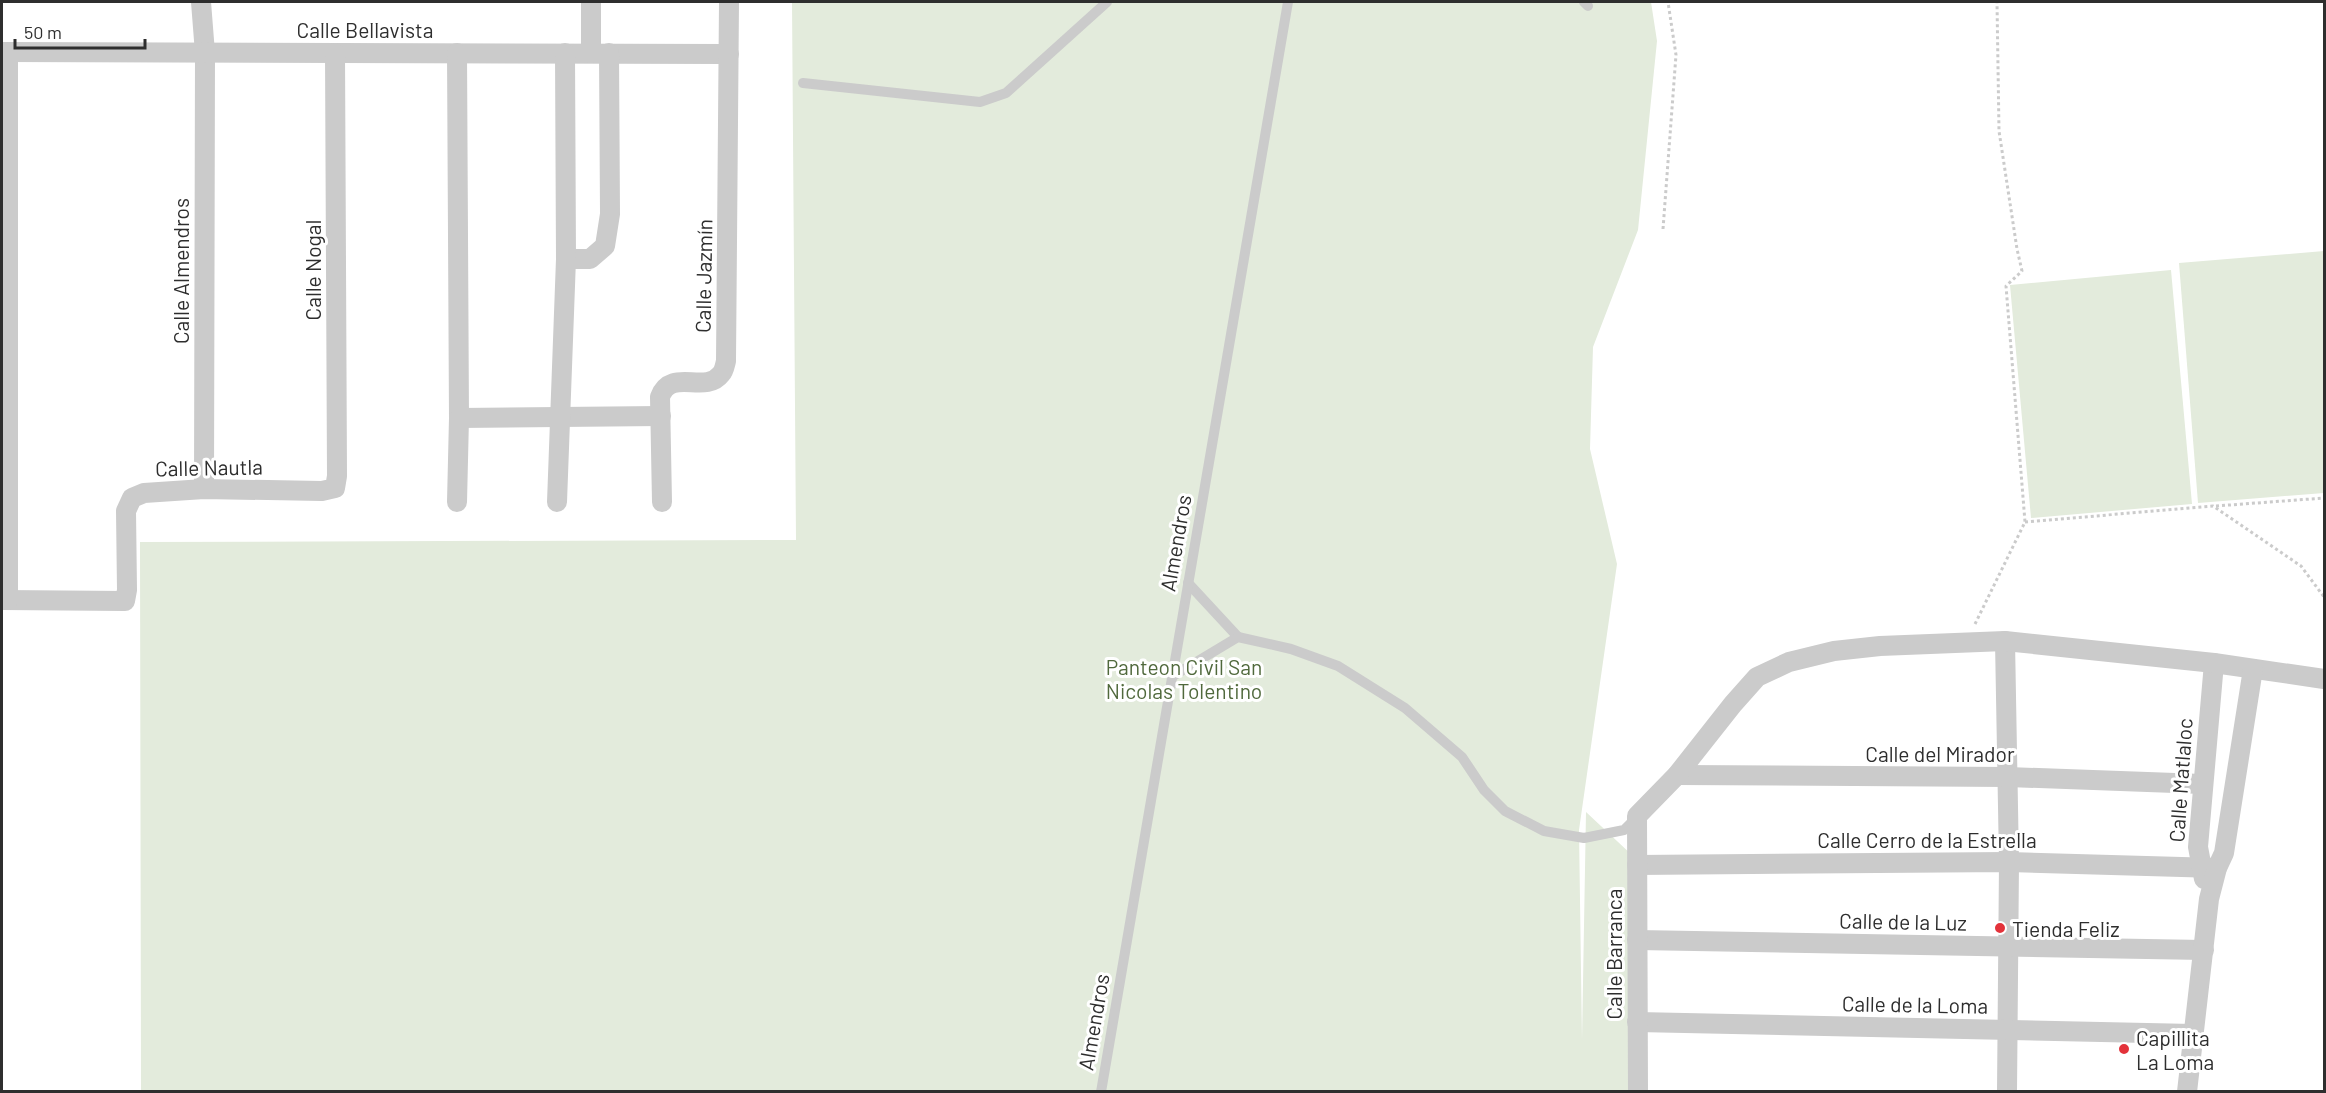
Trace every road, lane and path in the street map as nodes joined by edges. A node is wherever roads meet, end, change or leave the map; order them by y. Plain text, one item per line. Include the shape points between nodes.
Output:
1 (201, 2) edge
2 (591, 2) edge
3 (729, 2) edge
4 (1107, 2) edge
5 (1288, 2) edge
6 (1668, 2) edge
7 (1997, 2) edge
8 (5, 52) edge
9 (205, 52) junction
10 (335, 53) junction
11 (457, 53) junction
12 (565, 53) junction
13 (600, 53) junction
14 (729, 54) junction
15 (803, 83) dead end
16 (1663, 229) dead end
17 (566, 259) junction
18 (660, 416) junction
19 (561, 417) junction
20 (459, 418) junction
21 (335, 488) joint
22 (204, 489) junction
23 (2325, 498) edge
24 (457, 502) dead end
25 (557, 502) dead end
26 (662, 502) dead end
27 (2214, 506) junction
28 (2025, 522) junction
29 (1188, 583) junction
30 (2325, 597) edge
31 (5, 600) edge
32 (1238, 637) junction
33 (2006, 640) junction
34 (1966, 642) junction
35 (2214, 663) junction
36 (2253, 669) junction
37 (1173, 676) junction
38 (2325, 679) edge
39 (1677, 775) junction
40 (2008, 777) junction
41 (2202, 784) junction
42 (1637, 816) junction
43 (2009, 862) junction
44 (1637, 865) junction
45 (2209, 867) junction
46 (1637, 940) junction
47 (2009, 947) junction
48 (2204, 950) junction
49 (1637, 1022) junction
50 (2008, 1029) junction
51 (2193, 1034) junction
52 (1101, 1092) edge
53 (1638, 1092) edge
54 (2007, 1092) edge
55 (2187, 1092) edge

1 - 9 street, Calle Almendros
2 - 13 street
3 - 14 street, Calle Jazmín
4 - 15 lane via 1006,93 980,102
5 - 29 lane, Almendros
6 - 16 path via 1676,55
7 - 28 path via 1999,131 2022,272 2006,286
8 - 9 street, Calle Bellavista
8 - 31 street
9 - 10 street, Calle Bellavista
9 - 22 street, Calle Almendros
10 - 11 street, Calle Bellavista
10 - 21 street, Calle Nogal
11 - 12 street, Calle Bellavista
11 - 20 street
12 - 13 street, Calle Bellavista
12 - 17 street
13 - 14 street, Calle Bellavista
13 - 17 street via 610,214 605,246 590,259
14 - 18 street, Calle Jazmín via 726,361 722,374 711,382 671,383 664,387
17 - 19 street
18 - 19 street
18 - 26 street, Calle Jazmín
19 - 20 street
19 - 25 street
20 - 24 street
21 - 22 street, Calle Nautla
22 - 31 street, Calle Nautla via 144,493 132,498 126,511 125,601
23 - 27 path
27 - 28 path
27 - 30 path via 2301,566
28 - 34 path
29 - 32 lane
29 - 37 lane, Almendros
32 - 37 lane
32 - 42 lane via 1291,649 1338,666 1405,708 1462,757 1484,790 1505,811 1544,831 1584,838 1624,830
33 - 34 street
33 - 35 street
33 - 40 street
34 - 39 street via 1834,651 1789,662 1757,677
35 - 36 street
35 - 41 street, Calle Matlaloc
36 - 38 street
36 - 45 street via 2224,854
37 - 52 lane, Almendros
39 - 40 street, Calle del Mirador
39 - 42 street
40 - 41 street, Calle del Mirador
40 - 43 street
41 - 45 street, Calle Matlaloc via 2198,848
42 - 44 street, Calle Barranca
43 - 44 street, Calle Cerro de la Estrella
43 - 45 street, Calle Cerro de la Estrella
43 - 47 street
44 - 46 street, Calle Barranca
45 - 48 street, Calle Matlaloc
46 - 47 street, Calle de la Luz
46 - 49 street, Calle Barranca
47 - 48 street, Calle de la Luz
47 - 50 street
48 - 51 street, Calle Matlaloc
49 - 50 street, Calle de la Loma
49 - 53 street, Calle Barranca
50 - 51 street, Calle de la Loma
50 - 54 street
51 - 55 street, Calle Matlaloc

